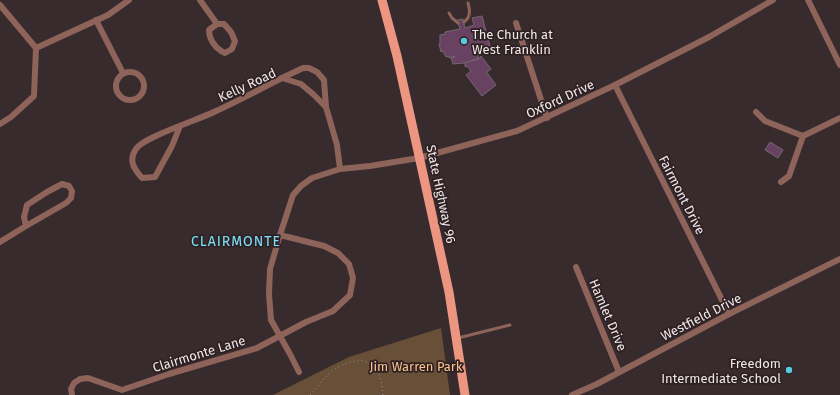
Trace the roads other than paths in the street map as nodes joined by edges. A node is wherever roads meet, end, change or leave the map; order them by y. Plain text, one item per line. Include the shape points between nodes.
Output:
1 (129, 0) edge
2 (200, 0) edge
3 (382, 0) edge
4 (773, 0) edge
5 (808, 0) edge
6 (468, 3) dead end
7 (0, 5) edge
8 (449, 13) dead end
9 (96, 20) junction
10 (464, 22) dead end
11 (458, 23) dead end
12 (516, 23) dead end
13 (217, 24) junction
14 (36, 48) junction
15 (840, 65) edge
16 (123, 73) junction
17 (282, 78) junction
18 (615, 85) junction
19 (326, 107) junction
20 (756, 112) dead end
21 (547, 118) junction
22 (840, 118) edge
23 (0, 124) edge
24 (180, 126) junction
25 (803, 136) junction
26 (420, 158) junction
27 (340, 169) junction
28 (781, 182) dead end
29 (26, 226) junction
30 (280, 235) junction
31 (0, 242) edge
32 (840, 259) edge
33 (576, 267) dead end
34 (730, 314) junction
35 (510, 325) dead end
36 (281, 336) junction
37 (456, 338) junction
38 (298, 372) dead end
39 (619, 372) junction
40 (121, 392) edge
41 (72, 395) edge
42 (465, 395) edge
43 (572, 395) edge

1 - 9 street
2 - 13 street
3 - 26 main road, State Highway 96
4 - 18 street, Oxford Drive via 709,37
5 - 15 street
6 - 10 lane via 470,14
7 - 14 street
8 - 11 lane
9 - 14 street
9 - 16 street
12 - 21 street
13 - 13 street via 224,24 236,41 232,49 225,53 212,41 209,32
14 - 23 street via 34,96
16 - 16 street via 138,73 144,81 144,91 138,98 124,99 117,93 117,80
17 - 19 street, Kelly Road via 301,84
17 - 19 street via 303,68 317,72 324,80
17 - 24 street, Kelly Road via 215,112
18 - 21 street, Oxford Drive
18 - 34 street, Fairmont Drive
19 - 27 street, Kelly Road via 337,145
20 - 25 street via 765,121
21 - 26 street, Oxford Drive via 517,131
22 - 25 street
24 - 24 street, Kelly Road via 137,147 132,156 133,167 142,178 154,177
25 - 28 street via 789,176
26 - 27 street, Oxford Drive
26 - 37 main road, State Highway 96 via 449,292
27 - 30 street, Oxford Drive via 312,178 301,186 293,195
29 - 29 street via 66,203 71,198 72,191 69,186 62,184 26,206
29 - 31 street
30 - 36 street, Oxford Drive via 270,269 269,294 271,320
30 - 36 street, Clairmonte Lane via 324,246 338,253 350,264 354,278 350,295 333,310
32 - 34 street, Westfield Drive
33 - 39 street, Hamlet Drive
34 - 39 street, Westfield Drive
35 - 37 lane
36 - 38 street, Oxford Drive
36 - 40 street, Clairmonte Lane via 258,348 169,374
37 - 42 main road, State Highway 96
39 - 43 street, Westfield Drive
40 - 41 street, Clairmonte Lane via 88,378 74,383

